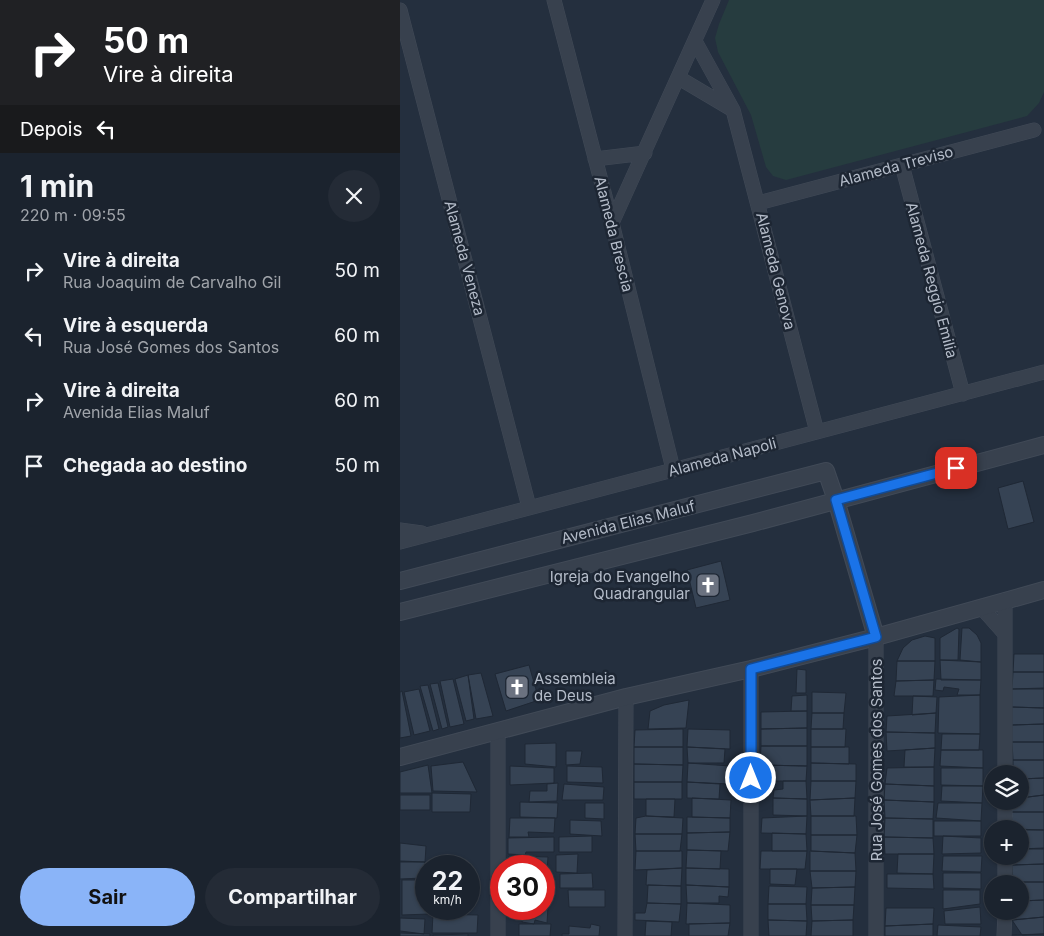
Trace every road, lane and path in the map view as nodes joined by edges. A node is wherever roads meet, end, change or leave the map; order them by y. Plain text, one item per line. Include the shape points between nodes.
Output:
1 (554, 0) edge
2 (714, 0) edge
3 (400, 10) edge
4 (696, 41) junction
5 (679, 78) junction
6 (733, 110) junction
7 (1041, 128) edge
8 (645, 152) junction
9 (595, 159) junction
10 (902, 165) junction
11 (758, 203) junction
12 (612, 223) junction
13 (1044, 372) edge
14 (963, 394) junction
15 (817, 432) junction
16 (1044, 445) edge
17 (673, 469) junction
18 (836, 500) junction
19 (529, 507) junction
20 (400, 530) edge
21 (433, 534) junction
22 (400, 542) edge
23 (400, 581) edge
24 (1044, 590) edge
25 (1005, 600) junction
26 (981, 607) junction
27 (400, 612) edge
28 (1005, 634) junction
29 (876, 637) junction
30 (751, 669) junction
31 (626, 697) junction
32 (498, 732) junction
33 (400, 757) edge
34 (1005, 765) edge
35 (1004, 920) edge
36 (498, 936) edge
37 (626, 936) edge
38 (751, 936) edge
39 (876, 936) edge
40 (1004, 936) edge

1 - 9 street, Alameda Brescia
2 - 4 street
3 - 19 street, Alameda Veneza
4 - 5 street
4 - 6 street, Alameda Genova
5 - 6 street
5 - 8 street
6 - 11 street, Alameda Genova
7 - 10 street, Alameda Treviso
8 - 9 street
8 - 12 street
9 - 12 street, Alameda Brescia
10 - 11 street, Alameda Treviso
10 - 14 street, Alameda Reggio Emilia
11 - 15 street, Alameda Genova
12 - 17 street, Alameda Brescia
13 - 14 street, Alameda Napoli
14 - 15 street, Alameda Napoli
15 - 17 street, Alameda Napoli
16 - 18 street, Avenida Elias Maluf
17 - 19 street, Alameda Napoli
18 - 23 street, Avenida Elias Maluf via 826,471
18 - 27 street, Avenida Elias Maluf
18 - 29 street, Rua José Gomes dos Santos
19 - 21 street, Alameda Napoli
20 - 21 street
21 - 22 street, Alameda Napoli
24 - 25 street
25 - 26 street
25 - 28 street
26 - 28 street
26 - 29 street
28 - 34 street
29 - 30 street
29 - 39 street, Rua José Gomes dos Santos
30 - 31 street
30 - 38 street
31 - 32 street
31 - 37 street
32 - 33 street
32 - 36 street
35 - 40 street

